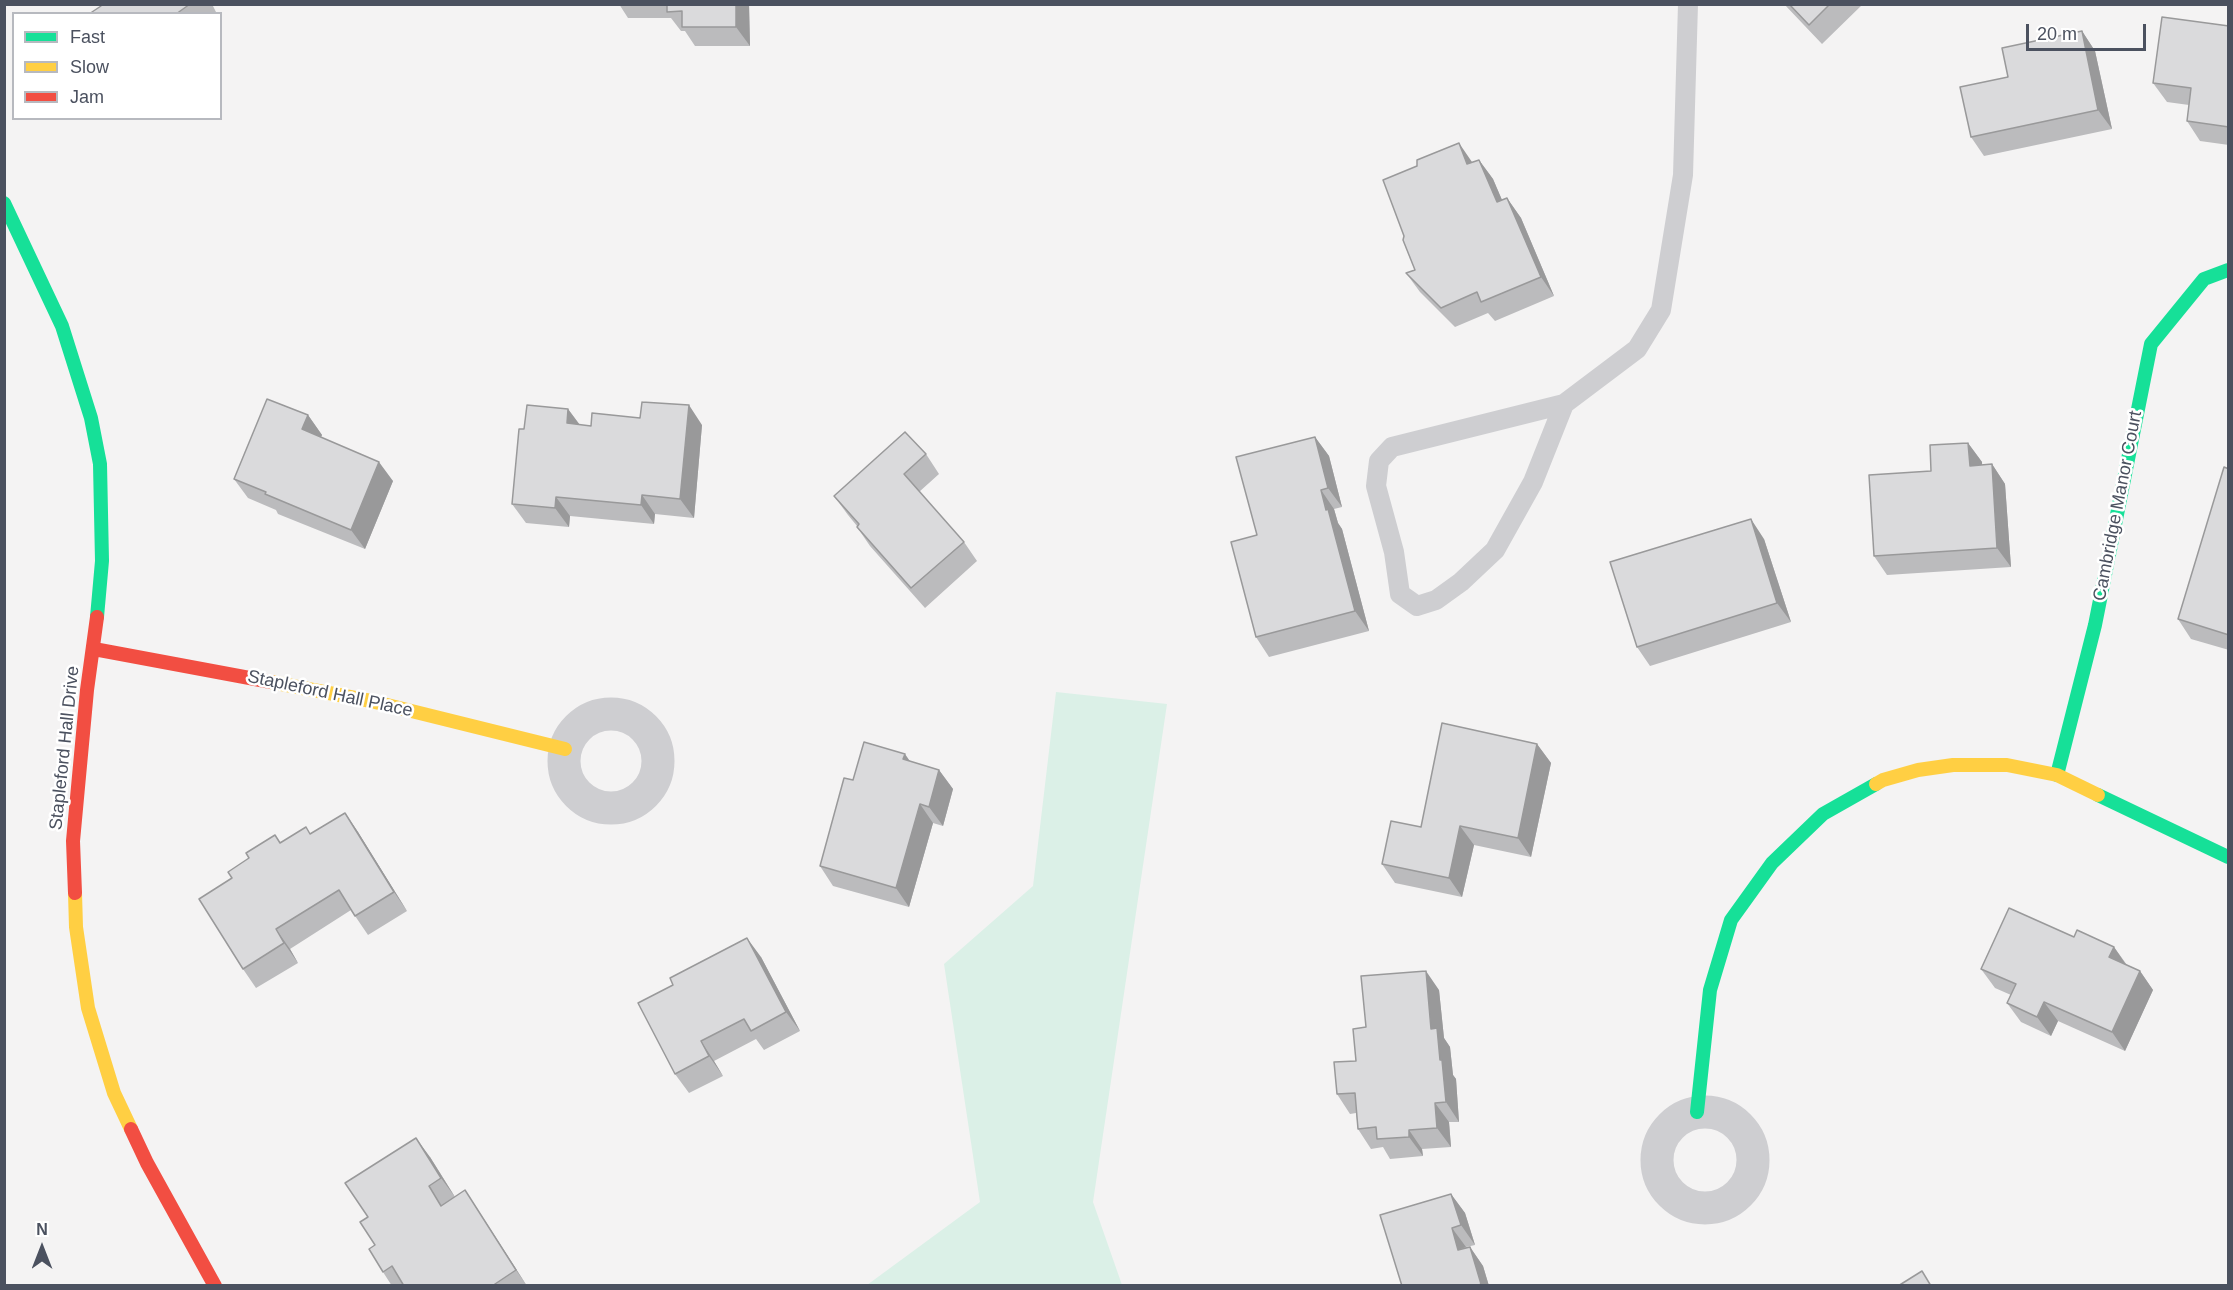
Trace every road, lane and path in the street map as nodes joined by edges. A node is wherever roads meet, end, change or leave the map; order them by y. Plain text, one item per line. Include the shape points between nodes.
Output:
1 (1688, 4) edge
2 (4, 203) edge
3 (2229, 270) edge
4 (1564, 404) junction
5 (94, 649) junction
6 (565, 749) dead end
7 (2057, 775) junction
8 (2229, 857) edge
9 (1697, 1112) dead end
10 (215, 1286) edge

1 - 4 lane via 1683,175 1661,310 1637,349
2 - 5 street, Stapleford Hall Drive via 62,326 91,418 100,464 102,561
3 - 7 street, Cambridge Manor Court via 2204,279 2151,344 2095,625
4 - 4 lane via 1392,447 1379,461 1376,486 1395,552 1400,594 1417,606 1436,600 1495,550 1533,482
5 - 6 street, Stapleford Hall Place via 371,701
5 - 10 street, Stapleford Hall Drive via 73,841 76,927 88,1008 114,1093
7 - 8 street
7 - 9 street via 2007,765 1953,765 1918,770 1883,780 1823,814 1772,862 1731,920 1710,990

